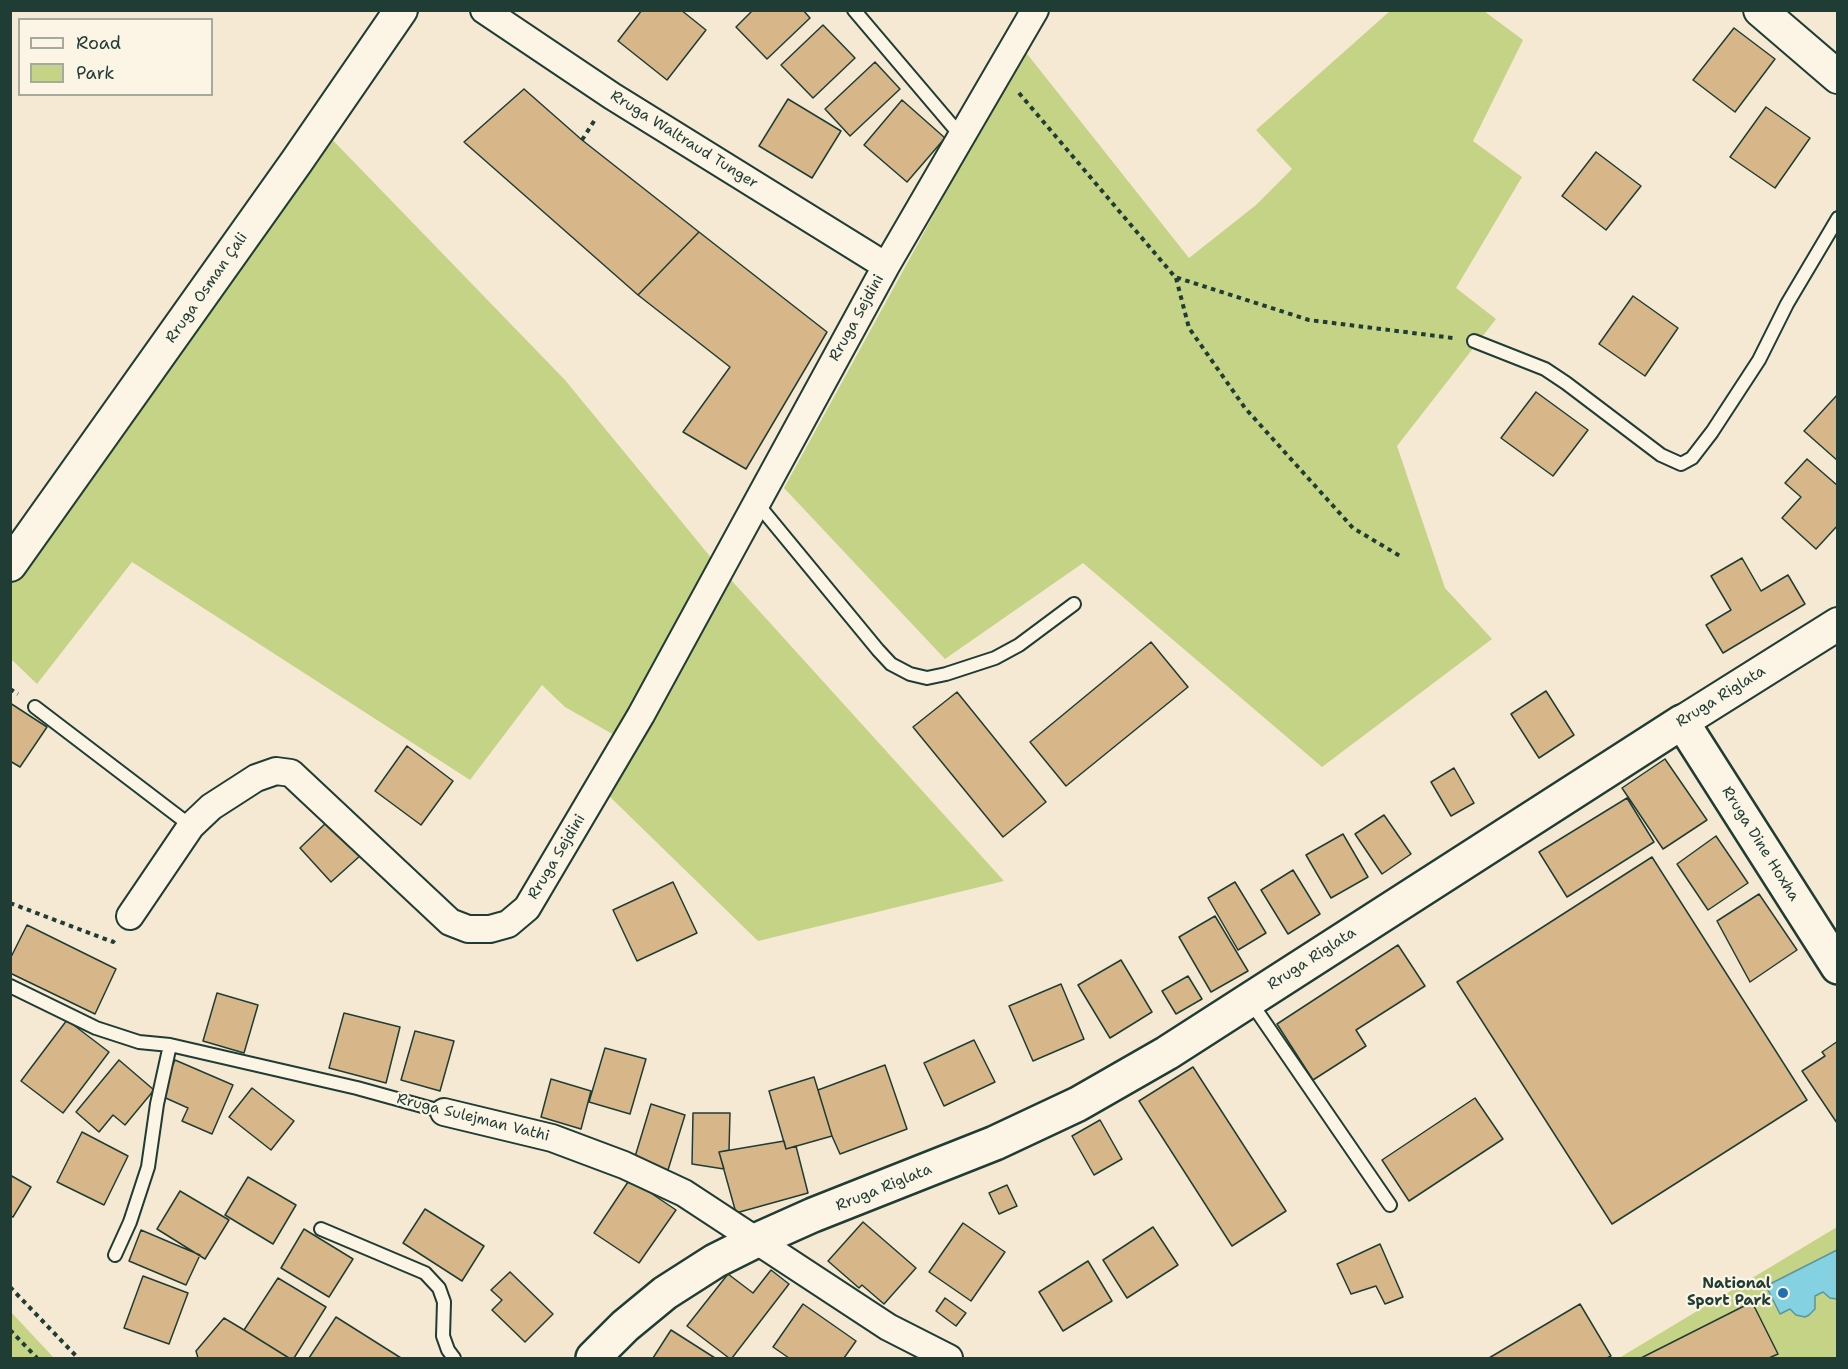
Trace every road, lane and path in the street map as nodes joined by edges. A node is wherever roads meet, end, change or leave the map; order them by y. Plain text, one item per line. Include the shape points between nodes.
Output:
1 (401, 10) edge
2 (484, 10) edge
3 (854, 10) edge
4 (1035, 10) edge
5 (1760, 10) edge
6 (1000, 72) junction
7 (1838, 78) edge
8 (961, 136) junction
9 (1838, 218) edge
10 (886, 266) junction
11 (1176, 277) junction
12 (1474, 341) joint
13 (756, 502) junction
14 (1400, 556) dead end
15 (10, 565) edge
16 (1074, 604) dead end
17 (1838, 624) edge
18 (35, 707) dead end
19 (1682, 722) junction
20 (191, 826) junction
21 (10, 903) edge
22 (130, 916) joint
23 (1838, 967) edge
24 (10, 986) edge
25 (1249, 1000) junction
26 (170, 1045) junction
27 (444, 1112) joint
28 (1390, 1205) dead end
29 (321, 1228) dead end
30 (757, 1240) junction
31 (115, 1255) dead end
32 (10, 1287) edge
33 (10, 1330) edge
34 (37, 1359) edge
35 (78, 1359) edge
36 (454, 1359) edge
37 (593, 1359) edge
38 (949, 1359) edge

1 - 15 street, Rruga Osman Çali
2 - 10 street, Rruga Waltraud Tunger via 612,96
3 - 8 lane
4 - 6 street, Rruga Sejdini
5 - 7 street
6 - 8 street, Rruga Sejdini
6 - 11 path
8 - 10 street, Rruga Sejdini
9 - 12 lane via 1759,360 1712,432 1692,458 1681,464 1661,455 1545,369
10 - 13 street, Rruga Sejdini
11 - 12 path via 1309,320
11 - 14 path via 1189,328 1245,408 1353,528
13 - 16 lane via 878,650 891,664 910,674 927,678 995,658
13 - 20 street, Rruga Sejdini via 641,715 527,908 508,924 468,929 450,922 291,773 276,771 256,778
17 - 19 street, Rruga Riglata
18 - 20 lane
19 - 23 main road, Rruga Dine Hoxha
19 - 25 main road, Rruga Riglata
20 - 22 street, Rruga Sejdini
21 - 22 path via 113,942
24 - 26 lane, Rruga Sulejman Vathi via 96,1028 139,1042
25 - 28 lane
25 - 30 main road, Rruga Riglata via 1078,1104 994,1143
26 - 27 lane, Rruga Sulejman Vathi
26 - 31 lane via 148,1167
27 - 30 street, Rruga Sulejman Vathi via 552,1138 624,1165 684,1193
29 - 36 lane via 425,1273 439,1288 444,1302 443,1336
30 - 37 main road, Rruga Riglata via 665,1293
30 - 38 street, Rruga Sulejman Vathi via 888,1327
32 - 35 path
33 - 34 path

